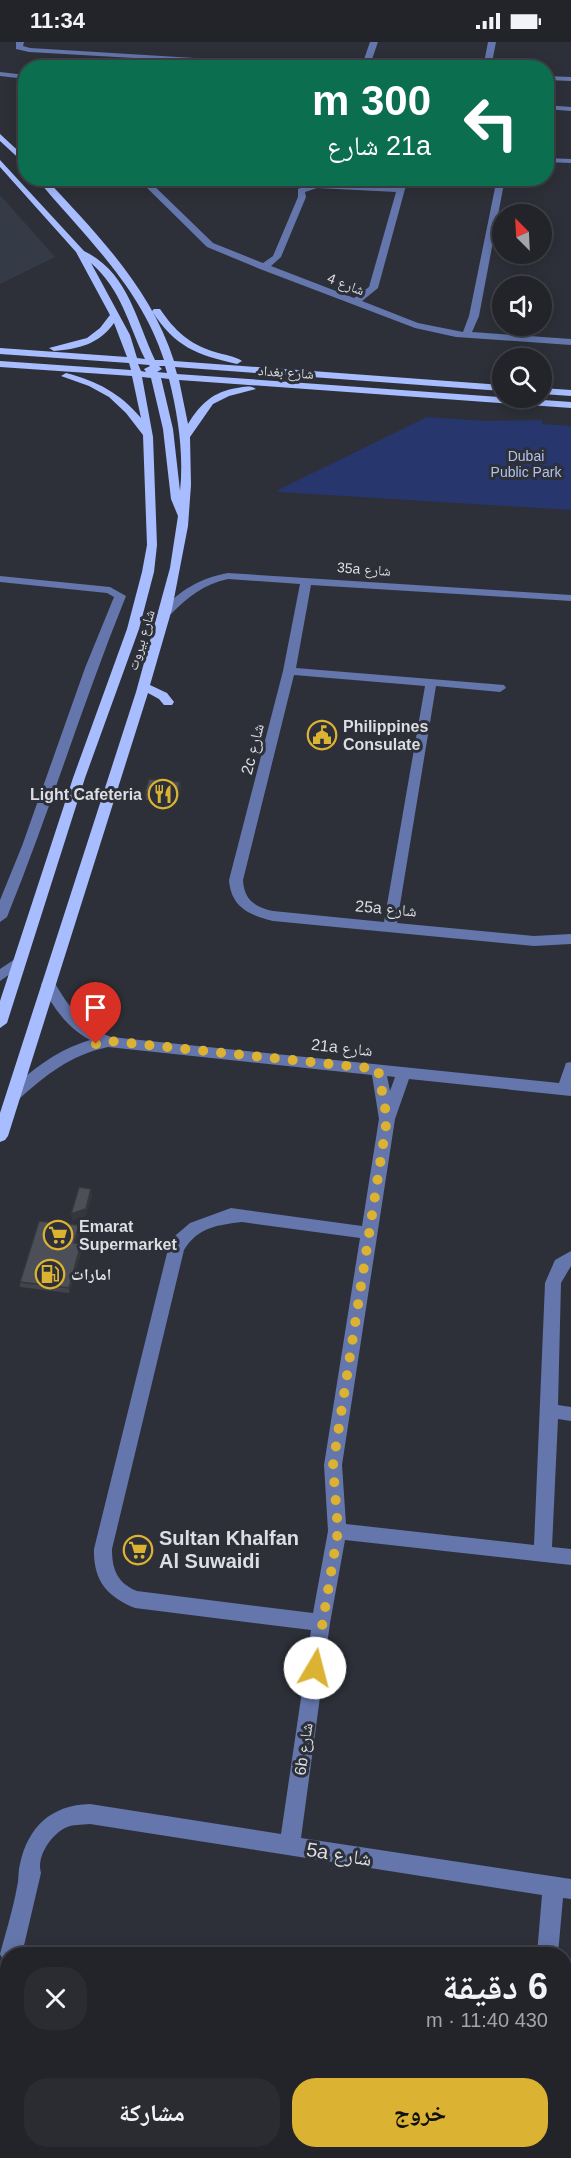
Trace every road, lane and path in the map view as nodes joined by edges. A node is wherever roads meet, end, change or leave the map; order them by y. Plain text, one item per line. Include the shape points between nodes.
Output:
1 (21, 42) edge
2 (374, 42) edge
3 (492, 42) edge
4 (174, 60) edge
5 (368, 60) edge
6 (489, 60) edge
7 (0, 76) edge
8 (18, 77) edge
9 (554, 79) edge
10 (571, 80) edge
11 (554, 108) edge
12 (571, 109) edge
13 (0, 136) edge
14 (18, 155) edge
15 (554, 160) edge
16 (571, 161) edge
17 (0, 162) edge
18 (18, 182) edge
19 (22, 186) edge
20 (48, 186) edge
21 (149, 186) edge
22 (402, 186) edge
23 (499, 186) edge
24 (401, 190) junction
25 (80, 251) junction
26 (267, 268) junction
27 (144, 301) junction
28 (359, 304) junction
29 (115, 314) junction
30 (470, 335) junction
31 (571, 342) edge
32 (0, 348) edge
33 (133, 361) junction
34 (150, 362) junction
35 (170, 363) junction
36 (0, 364) edge
37 (35, 367) junction
38 (137, 374) junction
39 (320, 375) junction
40 (154, 376) junction
41 (174, 377) junction
42 (286, 386) junction
43 (492, 387) edge
44 (552, 392) edge
45 (571, 393) edge
46 (571, 405) edge
47 (185, 436) junction
48 (148, 437) junction
49 (185, 521) junction
50 (0, 566) edge
51 (0, 573) edge
52 (0, 579) edge
53 (312, 581) junction
54 (571, 598) edge
55 (167, 612) junction
56 (289, 671) junction
57 (431, 683) junction
58 (144, 687) junction
59 (500, 688) dead end
60 (168, 702) dead end
61 (239, 898) joint
62 (0, 917) edge
63 (390, 926) junction
64 (571, 939) edge
65 (534, 941) junction
66 (571, 950) edge
67 (18, 962) junction
68 (0, 976) edge
69 (48, 984) junction
70 (0, 1023) edge
71 (109, 1041) junction
72 (571, 1067) edge
73 (378, 1069) junction
74 (404, 1072) junction
75 (568, 1090) edge
76 (13, 1096) junction
77 (387, 1119) junction
78 (0, 1136) edge
79 (371, 1233) junction
80 (571, 1257) edge
81 (571, 1270) edge
82 (553, 1307) junction
83 (550, 1412) junction
84 (571, 1414) edge
85 (338, 1531) junction
86 (543, 1554) junction
87 (571, 1557) edge
88 (321, 1623) junction
89 (290, 1846) junction
90 (562, 1887) edge
91 (13, 1947) edge
92 (549, 1947) edge

1 - 4 street via 19,46 25,49
2 - 5 street
3 - 6 street
7 - 8 street
9 - 10 street
11 - 12 street
13 - 14 main road
15 - 16 street
17 - 18 main road, شارع بيروت
19 - 25 main road, شارع بيروت
20 - 27 main road, شارع بيروت via 108,250
21 - 26 street, شارع 4 via 205,242
22 - 24 street
23 - 30 street
24 - 26 street via 312,188 302,197 279,251 279,261
24 - 28 street via 374,295
25 - 29 main road, شارع بيروت
25 - 34 main road via 112,276 136,322
26 - 28 street, شارع 4
27 - 35 main road, شارع بيروت
27 - 39 main road via 157,310 171,332 199,350 225,358 297,367
28 - 30 street, شارع 4 via 424,328
29 - 32 main road via 102,334 77,345
29 - 33 main road, شارع بيروت
30 - 31 street, شارع 4
32 - 33 main road, شارع بغداد
33 - 34 main road, شارع بغداد
33 - 38 main road, شارع بيروت
33 - 40 main road via 147,367
34 - 35 main road, شارع بغداد
34 - 41 main road
35 - 39 main road, شارع بغداد
35 - 41 main road, شارع بيروت
36 - 37 main road, شارع بغداد
37 - 38 main road, شارع بغداد
37 - 48 main road via 110,392 128,406
38 - 40 main road, شارع بغداد
38 - 48 main road, شارع بيروت
39 - 43 main road, شارع بغداد
40 - 41 main road, شارع بغداد
40 - 49 main road via 168,429 176,499
41 - 42 main road, شارع بغداد
41 - 47 main road, شارع بيروت
42 - 46 main road, شارع بغداد
42 - 47 main road via 241,390 214,398 200,409
44 - 45 main road
47 - 49 main road, شارع بيروت
48 - 67 main road, شارع بيروت via 152,544 148,572 133,629
49 - 55 main road, شارع بيروت
50 - 51 street
52 - 62 street via 110,590 120,596
53 - 54 street, 35a شارع
53 - 55 street, 35a شارع via 217,578 190,589
53 - 56 street, 2c شارع via 302,607
55 - 58 main road, شارع بيروت
56 - 57 street
56 - 61 street, 2c شارع via 236,880
57 - 59 street
57 - 63 street
58 - 60 main road
58 - 69 main road, شارع بيروت
61 - 63 street, 25a شارع via 250,909 273,916
63 - 65 street, 25a شارع
64 - 65 street, 25a شارع
65 - 66 street, 25a شارع
67 - 68 street
67 - 70 main road, شارع بيروت
69 - 71 street, 21a شارع via 76,1026
69 - 76 main road, شارع بيروت
71 - 73 street, 21a شارع
71 - 76 street, 21a شارع via 67,1052
72 - 75 street
73 - 74 street, 21a شارع
73 - 77 street, 6b شارع
74 - 75 street, 21a شارع
74 - 77 street, 6b شارع
76 - 78 main road, شارع بيروت
77 - 79 street, 6b شارع
79 - 85 street, 6b شارع via 333,1465
79 - 88 street via 241,1216 215,1218 195,1226 180,1240 102,1557 109,1581 129,1598
80 - 82 street via 556,1273
81 - 82 street
82 - 83 street
83 - 84 street
83 - 86 street
85 - 86 street
85 - 88 street, 6b شارع
86 - 87 street
88 - 89 street, 6b شارع
89 - 90 street, 5a شارع
89 - 91 street, 5a شارع via 107,1818 81,1821 57,1833 39,1854
90 - 92 street

